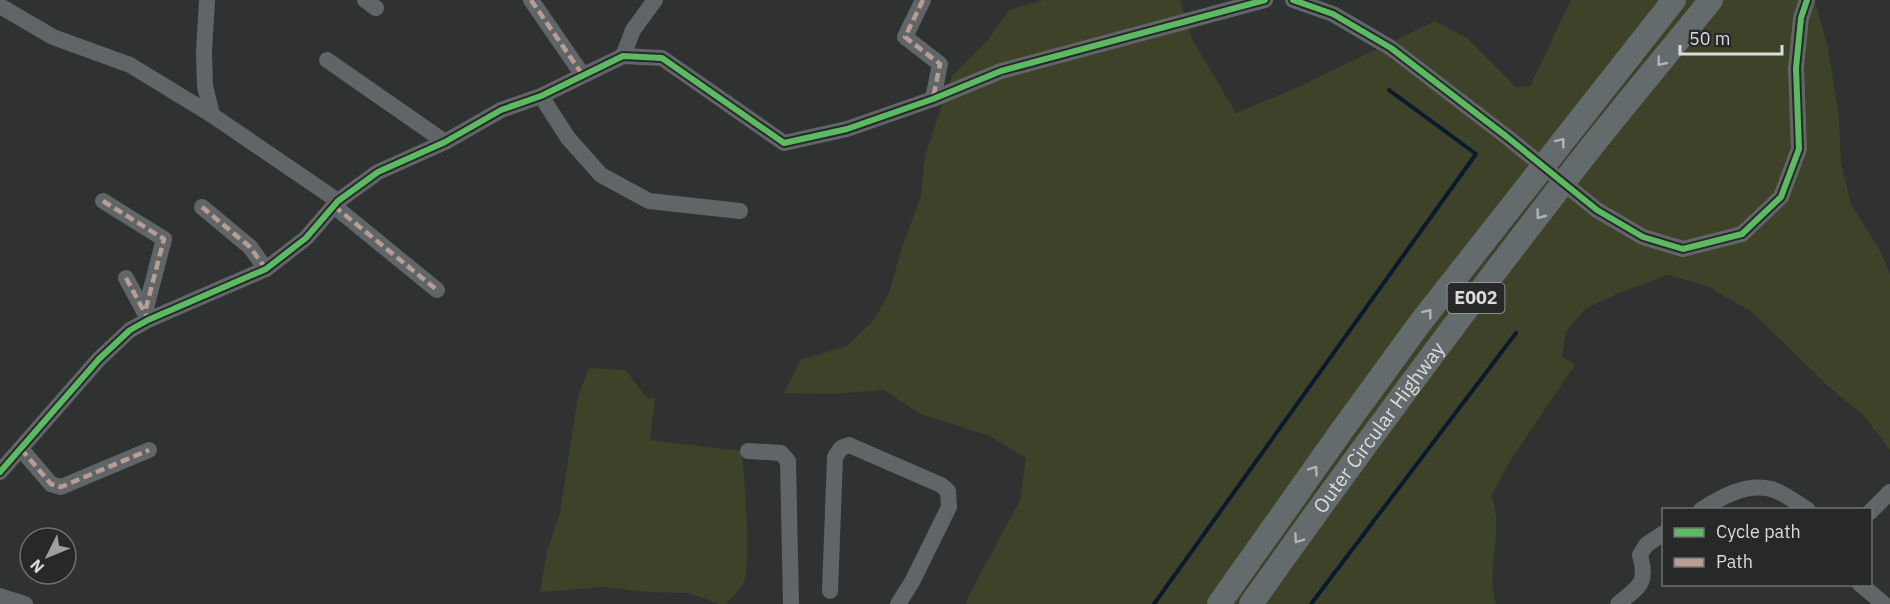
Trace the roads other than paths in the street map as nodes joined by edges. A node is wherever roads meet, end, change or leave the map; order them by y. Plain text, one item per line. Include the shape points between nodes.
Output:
1 (207, 0) edge
2 (531, 0) edge
3 (655, 0) edge
4 (922, 0) edge
5 (1265, 0) edge
6 (1293, 0) edge
7 (1674, 0) edge
8 (1711, 0) edge
9 (1807, 0) edge
10 (1238, 3) edge
11 (0, 6) edge
12 (623, 56) junction
13 (327, 60) dead end
14 (582, 74) junction
15 (541, 96) junction
16 (933, 99) junction
17 (212, 115) junction
18 (445, 141) junction
19 (103, 201) dead end
20 (336, 204) junction
21 (202, 207) dead end
22 (740, 211) dead end
23 (266, 270) junction
24 (126, 278) dead end
25 (437, 290) dead end
26 (147, 316) junction
27 (21, 449) junction
28 (149, 450) dead end
29 (748, 451) dead end
30 (0, 472) edge
31 (1890, 492) edge
32 (1704, 508) edge
33 (1804, 508) edge
34 (1872, 510) edge
35 (1662, 534) edge
36 (1861, 586) edge
37 (830, 591) dead end
38 (0, 596) edge
39 (25, 604) edge
40 (791, 604) edge
41 (898, 604) edge
42 (1219, 604) edge
43 (1251, 604) edge
44 (1618, 604) edge
45 (1884, 604) edge

1 - 17 street via 205,86
2 - 14 street
3 - 12 street via 633,30
4 - 16 street via 905,37 940,64
5 - 10 street
6 - 9 street via 1333,14 1391,48 1597,210 1643,237 1683,249 1742,234 1781,197 1799,149 1796,68 1801,18
42 -> 7 highway, Outer Circular Highway / E002 via 1420,323
8 -> 43 highway, Outer Circular Highway / E002 via 1586,154 1357,455
10 - 16 street via 1001,71
11 - 17 street via 53,37 130,65
12 - 14 street
12 - 16 street via 662,58 784,143 847,129
13 - 18 street
14 - 15 street
15 - 18 street via 501,110
15 - 22 street via 568,138 601,175 650,201
17 - 20 street
18 - 20 street via 378,172
19 - 26 street via 164,239
20 - 23 street via 306,238
20 - 25 street
21 - 23 street via 250,247
23 - 26 street
24 - 26 street
26 - 27 street via 99,359
27 - 28 street via 51,484 61,487
27 - 30 street
29 - 40 street via 781,453 788,461
31 - 34 street
32 - 33 street via 1723,495 1749,488 1771,489
35 - 44 street via 1646,545 1640,555 1642,583
36 - 45 street
37 - 41 street via 835,457 849,445 948,491 949,507
38 - 39 street

